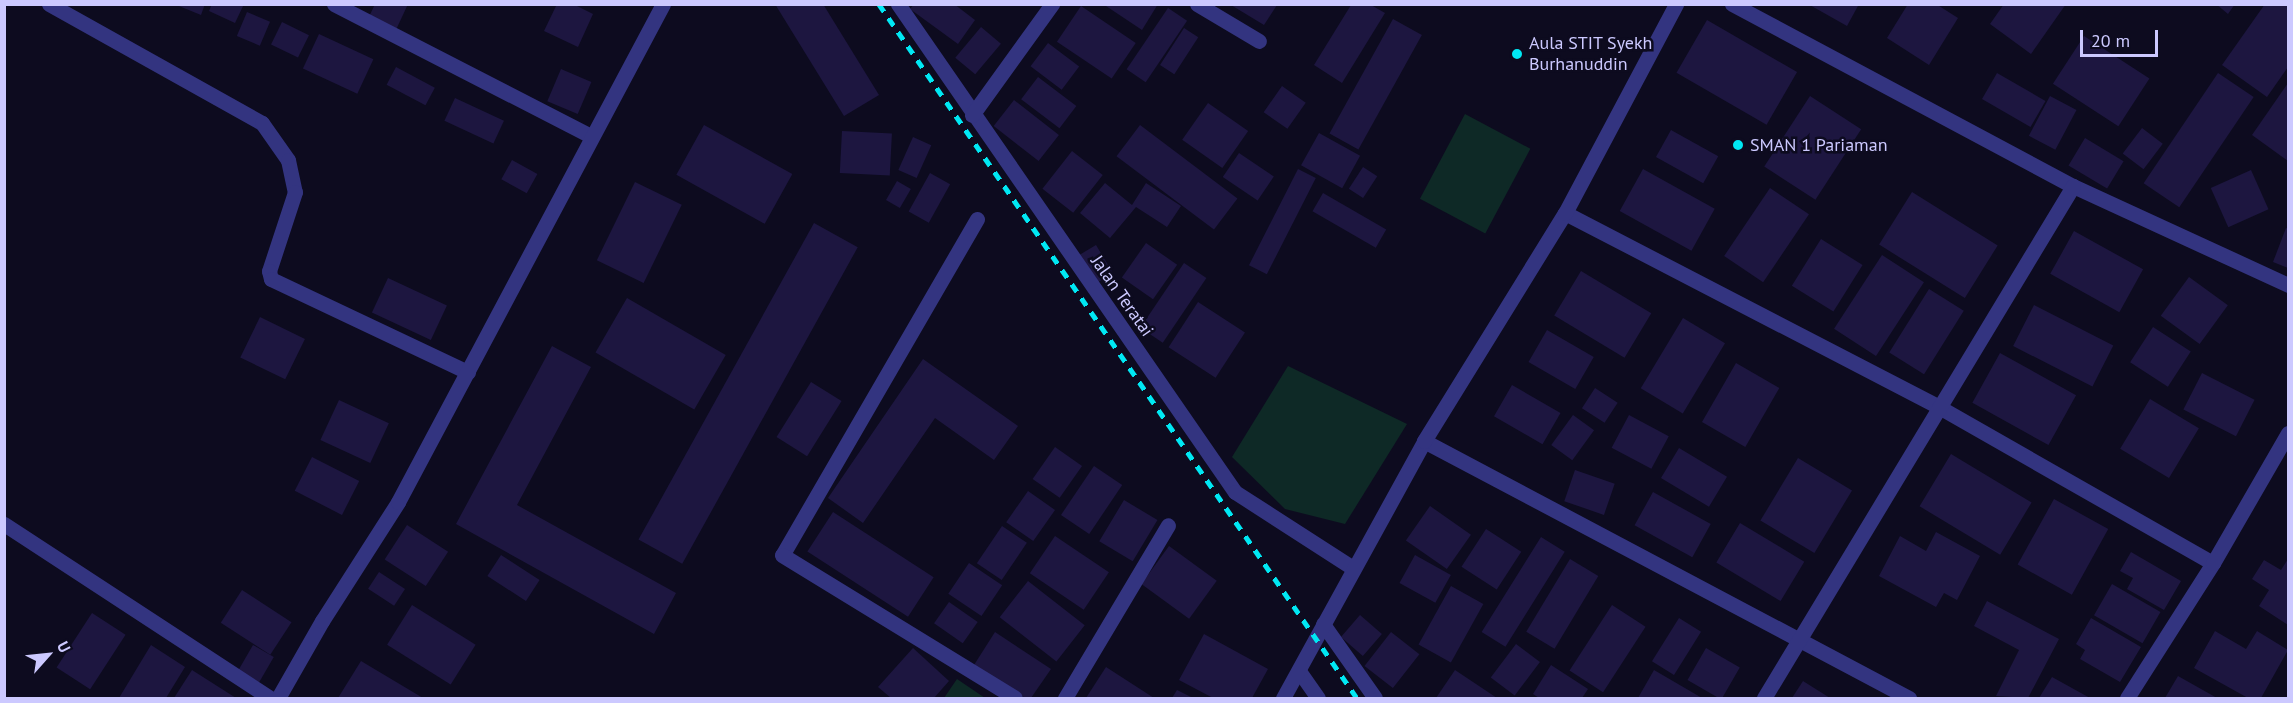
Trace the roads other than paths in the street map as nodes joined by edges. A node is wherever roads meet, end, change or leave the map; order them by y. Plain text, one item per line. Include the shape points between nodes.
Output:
1 (49, 4) edge
2 (334, 4) edge
3 (898, 4) edge
4 (1052, 4) edge
5 (1197, 4) edge
6 (1676, 4) edge
7 (1732, 4) edge
8 (662, 5) edge
9 (1259, 41) dead end
10 (972, 115) junction
11 (591, 136) junction
12 (2073, 186) junction
13 (1565, 213) junction
14 (977, 219) dead end
15 (2289, 285) edge
16 (468, 372) junction
17 (1939, 408) junction
18 (2289, 433) edge
19 (1424, 441) junction
20 (4, 524) edge
21 (1168, 525) dead end
22 (2213, 563) junction
23 (1353, 568) junction
24 (1323, 624) junction
25 (1800, 642) junction
26 (1299, 671) junction
27 (270, 699) edge
28 (278, 699) edge
29 (1015, 699) edge
30 (1065, 699) edge
31 (1283, 699) edge
32 (1318, 699) edge
33 (1375, 699) edge
34 (1764, 699) edge
35 (1909, 699) edge
36 (2127, 699) edge

1 - 16 street via 262,123 288,160 295,192 269,271 271,279
2 - 11 street
3 - 10 street, Jalan Teratai
4 - 10 street
5 - 9 street
6 - 13 street
7 - 12 street
8 - 11 street
10 - 23 street, Jalan Teratai via 1235,492
11 - 16 street
12 - 15 street
12 - 17 street
13 - 17 street
13 - 19 street
14 - 29 street via 782,555
16 - 28 street via 398,502 321,621
17 - 22 street
17 - 25 street
18 - 22 street
19 - 23 street
19 - 25 street
20 - 27 street
21 - 30 street
22 - 36 street
23 - 24 street
24 - 26 street
24 - 33 street
25 - 34 street
25 - 35 street
26 - 31 street
26 - 32 street

